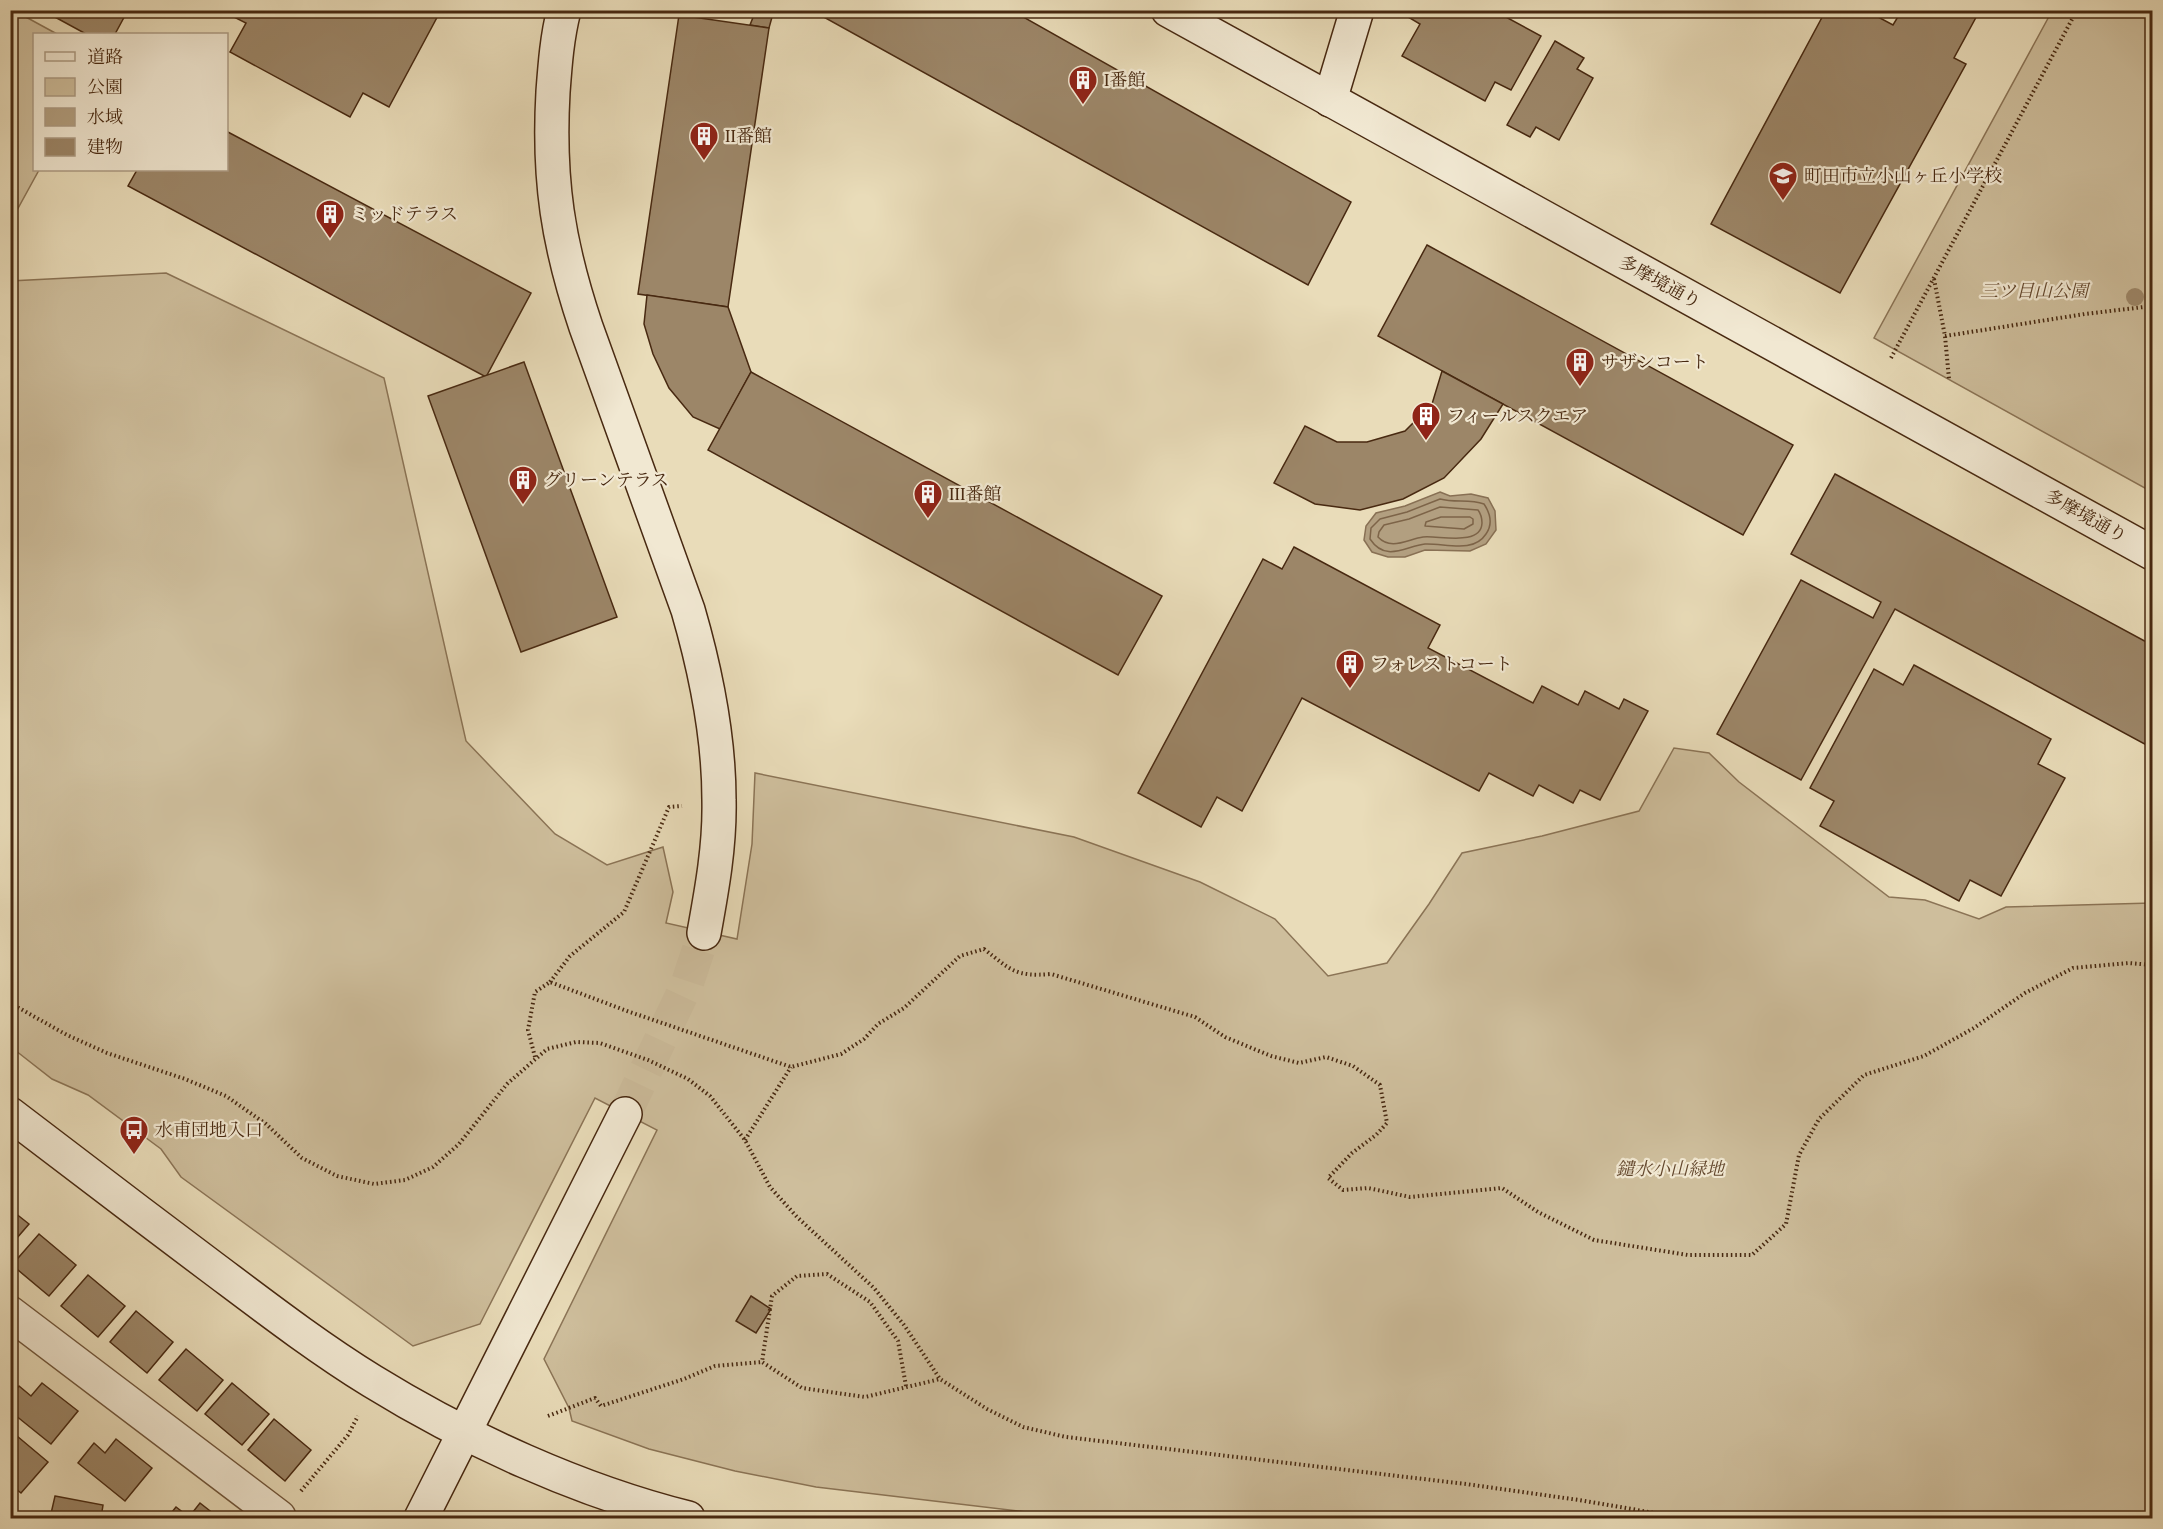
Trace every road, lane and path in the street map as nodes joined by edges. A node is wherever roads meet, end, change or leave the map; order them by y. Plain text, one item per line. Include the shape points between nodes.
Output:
1 (564, 10) edge
2 (1168, 10) edge
3 (1357, 10) edge
4 (2077, 10) edge
5 (1330, 100) junction
6 (1934, 278) junction
7 (2152, 306) edge
8 (1945, 336) junction
9 (1891, 358) dead end
10 (1949, 379) dead end
11 (2152, 553) edge
12 (692, 805) dead end
13 (704, 933) tunnel mouth
14 (2152, 965) edge
15 (550, 982) junction
16 (10, 1003) edge
17 (535, 1057) junction
18 (791, 1067) junction
19 (10, 1114) edge
20 (625, 1114) tunnel mouth
21 (745, 1140) junction
22 (10, 1313) edge
23 (762, 1362) junction
24 (940, 1379) junction
25 (906, 1386) junction
26 (357, 1416) dead end
27 (548, 1416) dead end
28 (463, 1432) junction
29 (278, 1518) edge
30 (421, 1518) edge
31 (688, 1518) edge
32 (1684, 1518) edge

1 - 13 street via 555,57 551,129 560,234 586,327 694,631 715,738 717,844
2 - 5 street, 多摩境通り
3 - 5 street
4 - 6 path
5 - 11 street, 多摩境通り
6 - 8 path
6 - 9 path
7 - 8 path
8 - 10 path
12 - 15 path via 669,807 624,912 570,956
14 - 18 path via 2129,963 2073,969 2025,993 1923,1056 1864,1075 1820,1119 1799,1155 1786,1224 1752,1255 1688,1256 1594,1239 1538,1212 1502,1188 1410,1197 1368,1188 1343,1190 1328,1178 1388,1123 1380,1085 1353,1066 1326,1057 1299,1063 1271,1056 1225,1037 1195,1017 1050,974 1028,976 1012,971 984,949 960,956 904,1008 841,1054
15 - 17 path via 535,992 528,1030
15 - 18 path
16 - 17 path via 107,1053 226,1096 267,1124 302,1158 337,1176 374,1184 405,1180 433,1167 459,1144 507,1084
17 - 21 path via 547,1049 576,1042 600,1042 648,1060 688,1079 710,1096
18 - 21 path
19 - 28 street via 302,1335 374,1382
20 - 28 street
21 - 24 path via 770,1186 797,1217 874,1288
22 - 29 street
23 - 25 path via 802,1388 865,1397
23 - 25 path via 772,1296 797,1276 827,1274 870,1302 898,1341
23 - 27 path via 715,1366 601,1406 595,1398
24 - 25 path
24 - 32 path via 1023,1427 1066,1437 1500,1489
26 - 29 path via 348,1435
28 - 30 street
28 - 31 street via 612,1495

